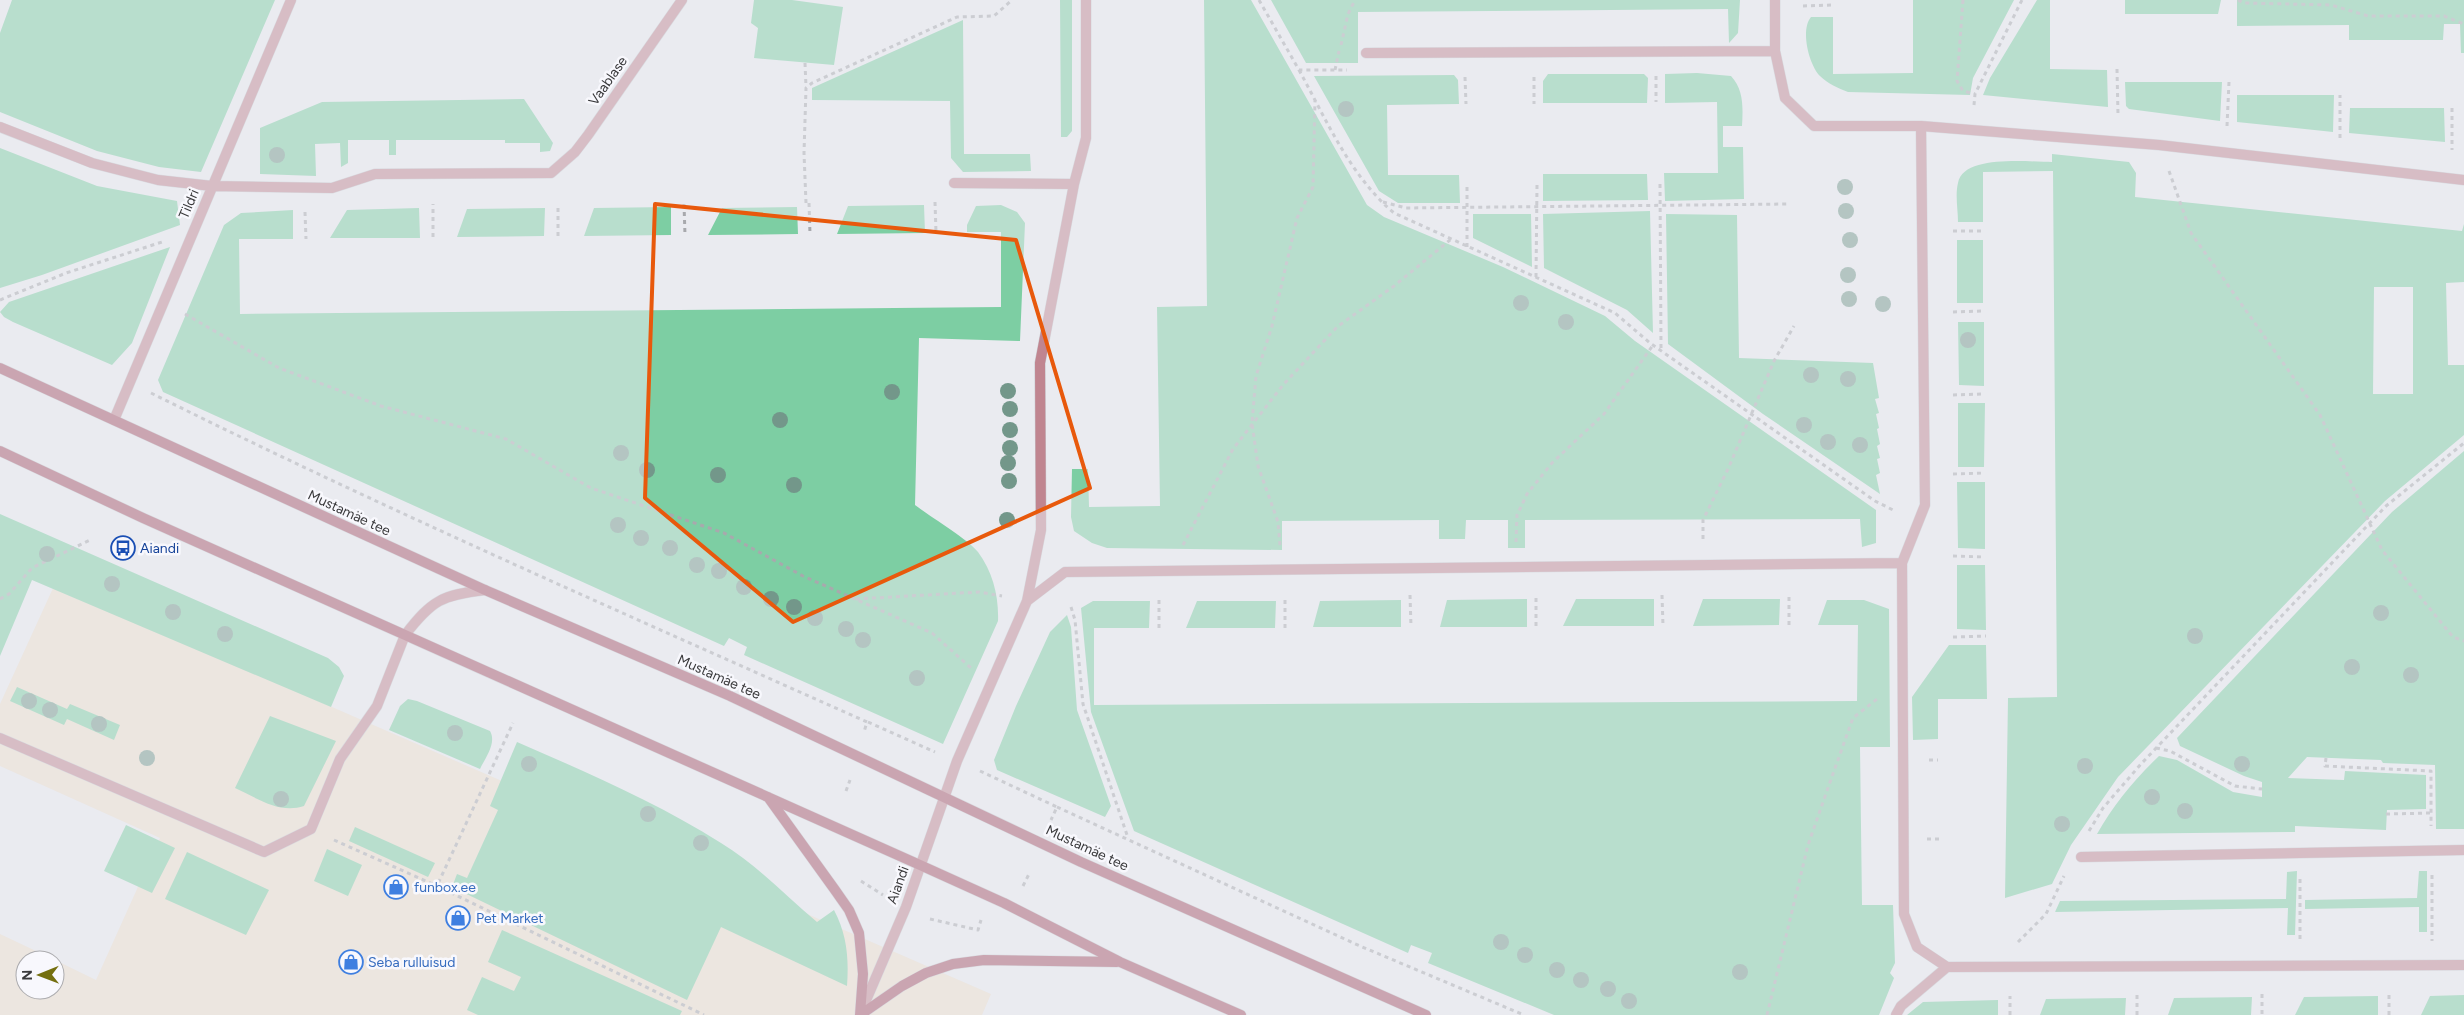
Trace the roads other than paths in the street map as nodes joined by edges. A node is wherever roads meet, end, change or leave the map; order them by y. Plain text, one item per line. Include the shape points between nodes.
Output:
1 (291, 0) edge
2 (682, 0) edge
3 (1086, 0) edge
4 (1775, 0) edge
5 (1775, 51) junction
6 (1366, 53) road end
7 (1921, 126) junction
8 (0, 127) edge
9 (2464, 180) edge
10 (954, 183) dead end
11 (1074, 184) junction
12 (212, 186) junction
13 (0, 368) edge
14 (114, 420) junction
15 (0, 451) edge
16 (1902, 563) junction
17 (485, 590) junction
18 (1027, 602) junction
19 (405, 635) junction
20 (0, 738) edge
21 (767, 796) junction
22 (945, 796) junction
23 (2464, 850) edge
24 (2081, 857) dead end
25 (920, 865) junction
26 (1120, 962) junction
27 (2464, 965) edge
28 (1947, 967) junction
29 (1410, 1012) edge
30 (860, 1015) edge
31 (1241, 1015) edge
32 (1426, 1015) edge
33 (1896, 1015) edge

1 - 12 street, Tildri
2 - 12 street, Vaablase via 575,152 551,173 375,174 332,188
3 - 11 street, Aiandi via 1086,138
4 - 5 street
5 - 6 street
5 - 7 street via 1785,98 1814,126
7 - 9 street via 2159,145
7 - 16 street via 1925,505
8 - 12 street via 92,163 158,180
10 - 11 street
11 - 18 street, Aiandi via 1040,363 1041,530
12 - 14 street, Tildri
13 - 14 main road, Mustamäe tee
14 - 17 main road, Mustamäe tee
15 - 19 main road
16 - 18 street via 1065,572
16 - 28 street via 1904,914 1917,947
17 - 19 street via 442,598 422,613
17 - 22 main road, Mustamäe tee via 730,696
18 - 22 street, Aiandi
19 - 20 street via 377,706 340,759 311,829 264,852
19 - 21 main road
21 - 25 main road
21 - 30 main road via 849,910 859,933 863,974
22 - 25 street, Aiandi
22 - 29 main road, Mustamäe tee via 1081,862
23 - 24 street
25 - 26 main road
25 - 30 street, Aiandi via 906,907
26 - 30 main road via 984,960 953,964 902,986
26 - 31 main road
27 - 28 street
28 - 33 street via 1901,1006
29 - 32 main road, Mustamäe tee

